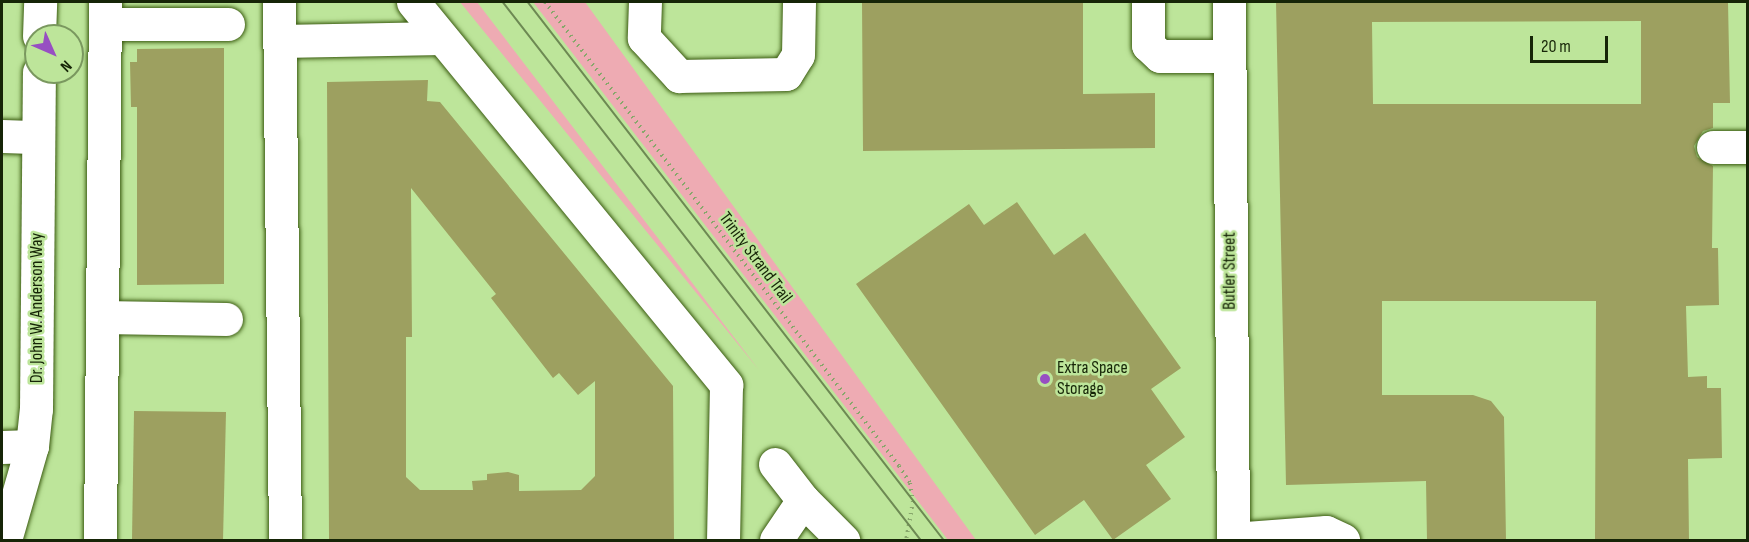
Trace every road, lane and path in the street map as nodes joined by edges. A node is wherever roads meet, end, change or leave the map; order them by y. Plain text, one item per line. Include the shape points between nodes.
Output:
1 (40, 2) edge
2 (279, 2) edge
3 (413, 2) edge
4 (545, 2) edge
5 (645, 2) edge
6 (799, 2) edge
7 (1148, 2) edge
8 (1229, 2) edge
9 (105, 13) edge
10 (39, 24) edge
11 (228, 24) dead end
12 (442, 38) junction
13 (280, 40) junction
14 (1229, 56) junction
15 (39, 84) edge
16 (2, 136) edge
17 (38, 137) junction
18 (1713, 147) dead end
19 (1748, 147) edge
20 (102, 317) junction
21 (226, 319) dead end
22 (17, 447) edge
23 (775, 464) dead end
24 (803, 500) junction
25 (5, 540) edge
26 (100, 540) edge
27 (285, 540) edge
28 (723, 540) edge
29 (776, 540) edge
30 (843, 540) edge
31 (906, 540) edge
32 (1233, 540) edge
33 (1343, 540) edge

1 - 10 street
2 - 13 street
3 - 12 street
4 - 31 path, Trinity Strand Trail via 899,466 910,483 913,501
5 - 6 street via 644,38 679,76 786,74 798,55
7 - 14 street via 1148,45 1160,56
8 - 14 street, Butler Street
9 - 11 street
9 - 20 street
12 - 13 street
12 - 28 street via 726,385
13 - 27 street
14 - 32 street, Butler Street
15 - 17 street, Dr. John W. Anderson Way
16 - 17 street
17 - 22 street, Dr. John W. Anderson Way via 36,410
18 - 19 street
20 - 21 street
20 - 26 street
22 - 25 street, Dr. John W. Anderson Way
23 - 24 street
24 - 29 street
24 - 30 street
32 - 33 street via 1326,532

